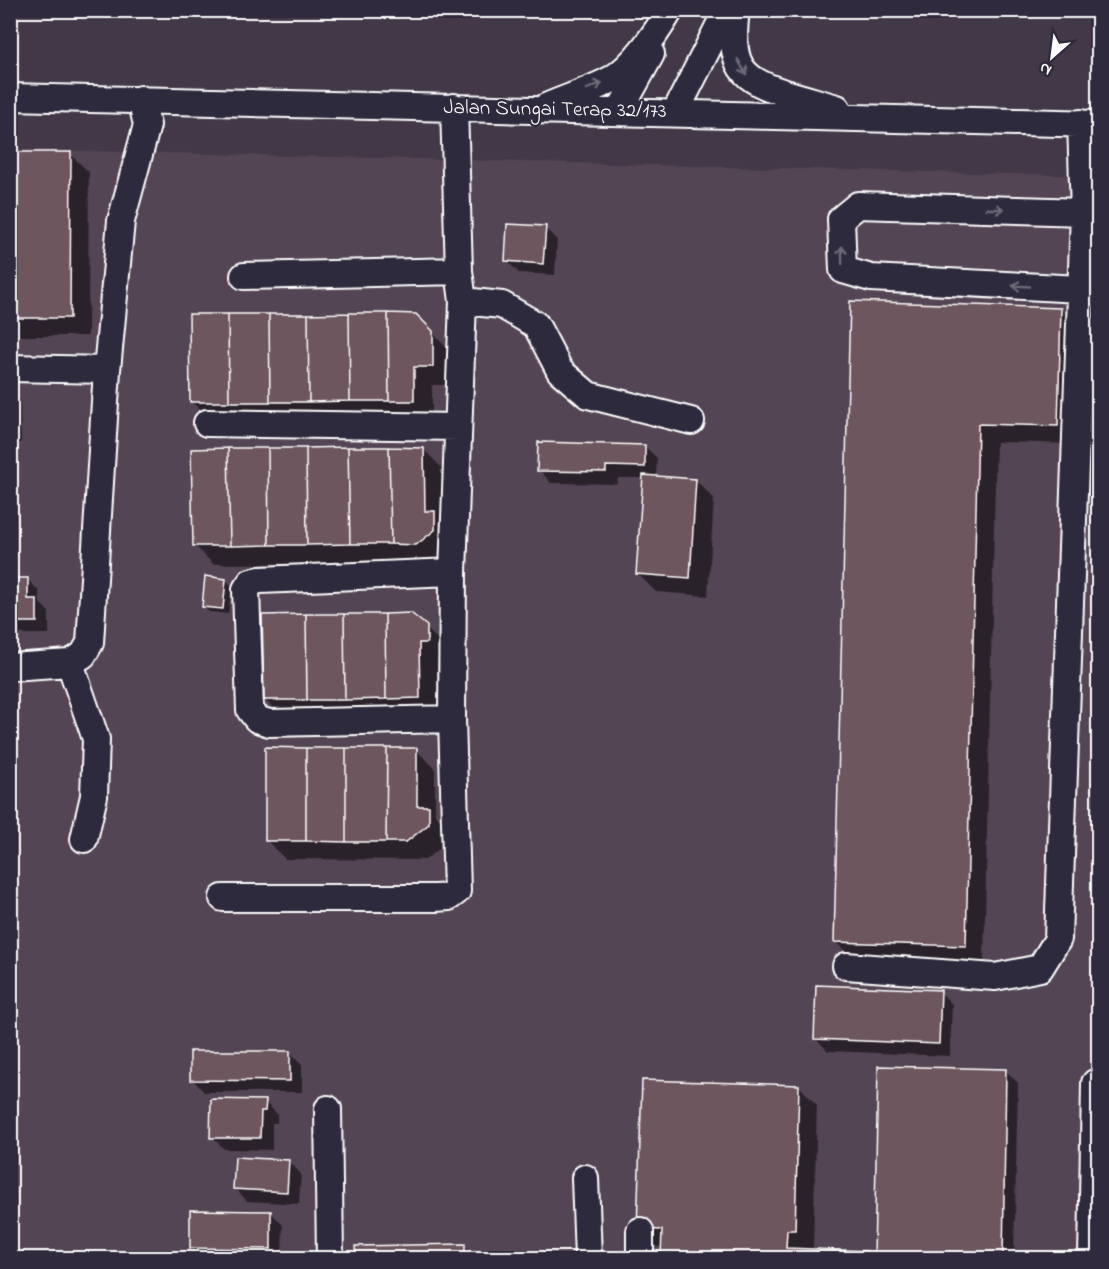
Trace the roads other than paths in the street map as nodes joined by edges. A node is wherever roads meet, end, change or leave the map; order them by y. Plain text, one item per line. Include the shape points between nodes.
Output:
1 (672, 10) edge
2 (727, 10) edge
3 (736, 10) edge
4 (10, 97) edge
5 (141, 99) junction
6 (454, 107) junction
7 (540, 110) junction
8 (619, 112) junction
9 (675, 113) junction
10 (872, 118) junction
11 (1090, 124) edge
12 (1084, 212) junction
13 (459, 271) junction
14 (244, 276) dead end
15 (1080, 289) junction
16 (463, 301) junction
17 (10, 368) edge
18 (107, 370) junction
19 (691, 421) dead end
20 (207, 423) dead end
21 (457, 426) junction
22 (453, 572) junction
23 (69, 663) junction
24 (10, 668) edge
25 (452, 719) junction
26 (84, 839) dead end
27 (223, 898) dead end
28 (846, 966) dead end
29 (1095, 1083) dead end
30 (328, 1109) dead end
31 (585, 1178) dead end
32 (640, 1231) dead end
33 (330, 1258) edge
34 (588, 1258) edge
35 (640, 1258) edge
36 (1092, 1258) edge

7 -> 1 street via 612,78 640,52
1 - 8 street
2 - 9 street
3 -> 10 street via 735,54 748,77 773,90
4 - 5 street, Jalan Sungai Terap 32/173
5 - 6 street, Jalan Sungai Terap 32/173
5 - 18 street via 147,125 121,221
6 - 7 street, Jalan Sungai Terap 32/173
6 - 13 street
7 - 8 street, Jalan Sungai Terap 32/173
8 - 9 street, Jalan Sungai Terap 32/173
9 - 10 street, Jalan Sungai Terap 32/173
10 - 11 street, Jalan Sungai Terap 32/173
11 - 12 street
12 - 15 street
15 -> 12 street via 871,278 843,270 842,219 858,205
13 - 14 street
13 - 16 street
15 - 28 street via 1058,939 1040,968 995,977
16 - 19 street via 502,305 536,325 560,371 588,395
16 - 21 street
17 - 18 street
18 - 23 street via 90,643 83,656
20 - 21 street
21 - 22 street
22 - 25 street
22 - 25 street via 260,580 251,582 246,589 250,710 257,720 269,723
23 - 24 street
23 - 26 street via 96,739 94,796
25 - 27 street via 457,891 449,897
29 - 36 street
30 - 33 street
31 - 34 street
32 - 35 street

